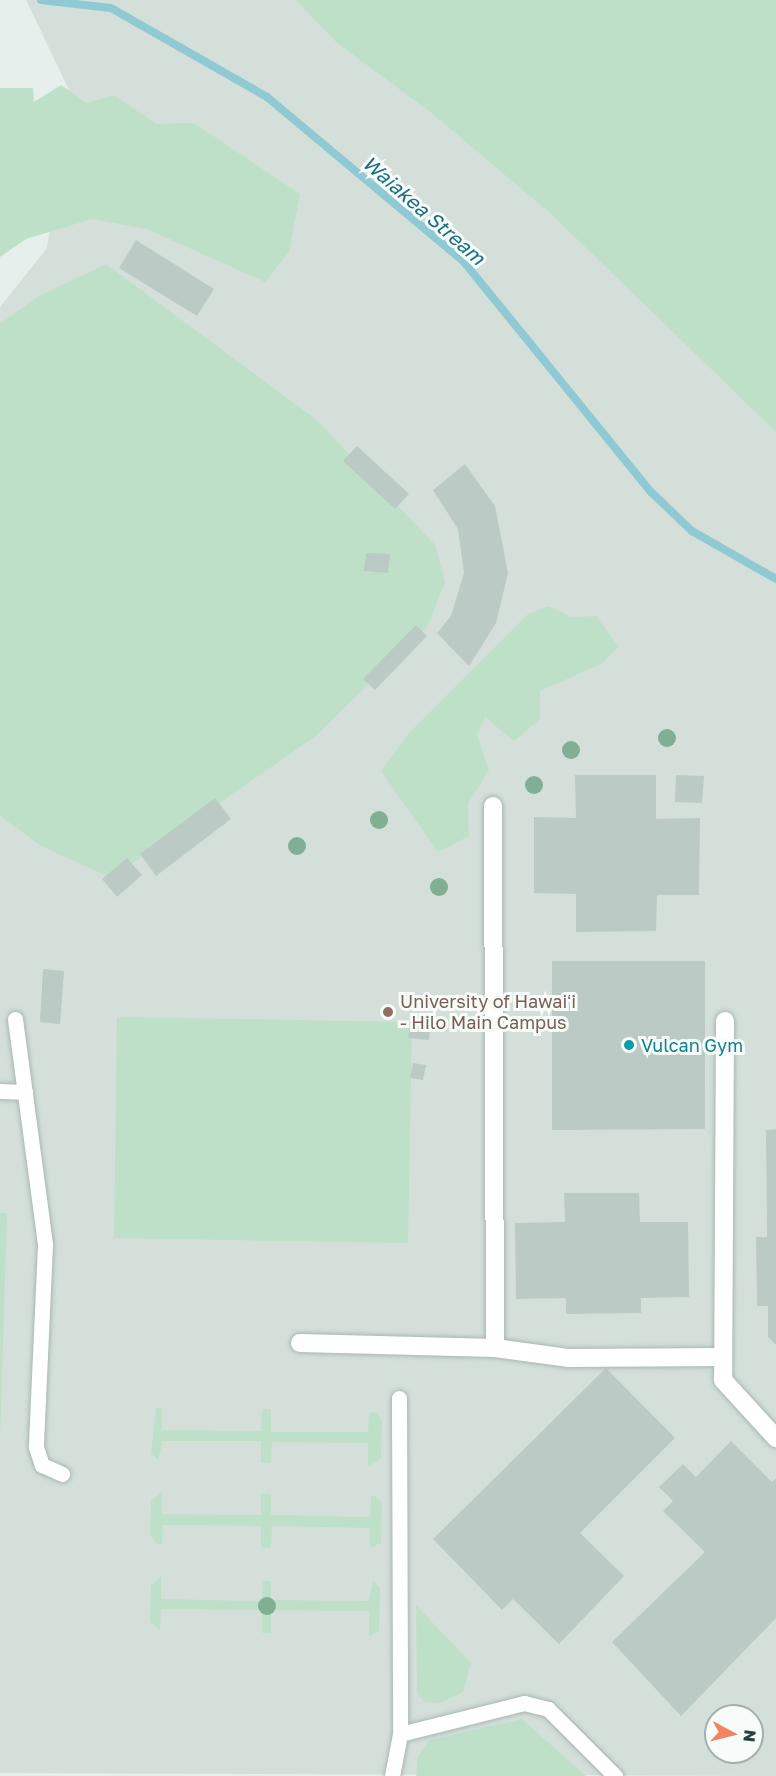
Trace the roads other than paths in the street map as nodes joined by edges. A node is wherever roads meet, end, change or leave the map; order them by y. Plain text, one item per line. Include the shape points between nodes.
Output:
1 (493, 806) dead end
2 (15, 1019) dead end
3 (725, 1020) dead end
4 (0, 1091) edge
5 (25, 1092) junction
6 (300, 1343) dead end
7 (495, 1348) junction
8 (723, 1358) junction
9 (399, 1398) dead end
10 (776, 1438) edge
11 (62, 1474) dead end
12 (400, 1734) junction
13 (392, 1776) edge
14 (615, 1776) edge

1 - 7 street
2 - 5 lane
3 - 8 street
4 - 5 lane
5 - 11 lane via 45,1245 36,1447 42,1465
6 - 7 street
7 - 8 street via 569,1358
8 - 10 street via 723,1380
9 - 12 lane
12 - 13 lane
12 - 14 lane via 524,1703 548,1709

